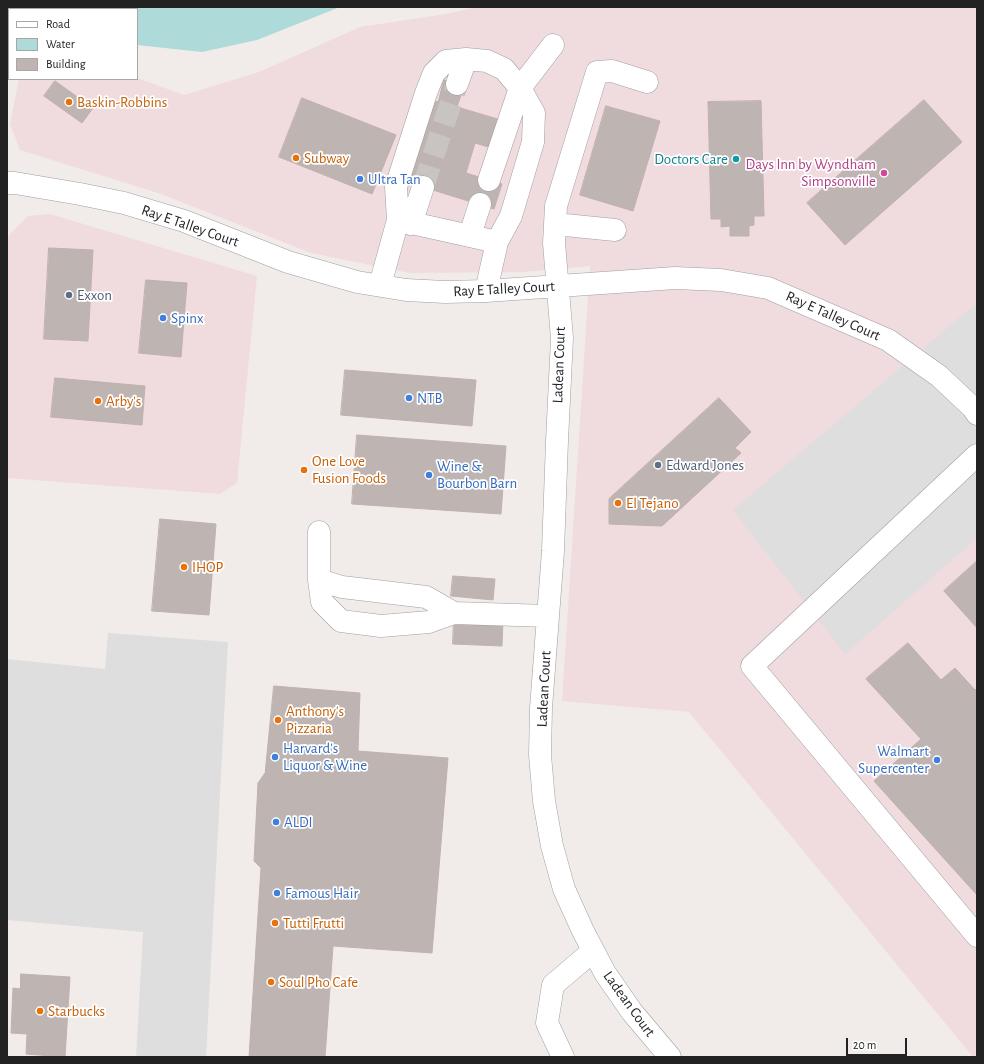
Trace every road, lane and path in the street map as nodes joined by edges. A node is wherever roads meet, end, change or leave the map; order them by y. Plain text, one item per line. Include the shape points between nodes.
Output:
1 (553, 45) dead end
2 (466, 59) junction
3 (647, 82) dead end
4 (457, 84) tunnel mouth
5 (520, 88) junction
6 (489, 180) dead end
7 (7, 183) edge
8 (423, 187) tunnel mouth
9 (480, 204) dead end
10 (404, 222) junction
11 (555, 224) junction
12 (615, 230) dead end
13 (470, 235) junction
14 (497, 242) junction
15 (380, 286) junction
16 (558, 287) junction
17 (486, 291) junction
18 (977, 414) edge
19 (977, 455) edge
20 (319, 532) dead end
21 (319, 580) junction
22 (454, 613) junction
23 (548, 616) junction
24 (977, 936) edge
25 (593, 951) junction
26 (563, 1057) edge
27 (670, 1057) edge

1 - 5 street
2 - 4 street
2 - 5 street via 486,61 504,69
2 - 10 street via 446,61 434,73 426,93 396,187
3 - 11 street, Ladean Court via 612,71 597,72 556,206
5 - 6 street
5 - 14 street via 534,113 533,142 511,216
7 - 15 street, Ray E Talley Court via 124,203 184,221 288,262
8 - 10 street
9 - 13 street
10 - 13 street
10 - 15 street
11 - 12 street
11 - 16 street, Ladean Court
13 - 14 street
14 - 17 street
15 - 17 street, Ray E Talley Court via 445,292
16 - 17 street, Ray E Talley Court
16 - 18 street, Ray E Talley Court via 675,278 721,280 768,288 888,340 939,376
16 - 23 street, Ladean Court via 562,338
19 - 24 street via 752,666
20 - 21 street
21 - 22 street via 342,587 426,597
21 - 22 street via 322,602 341,621 381,626 429,622
22 - 23 street
23 - 25 street, Ladean Court via 540,755 544,801 552,846 564,889
25 - 26 street via 553,985 547,1023
25 - 27 street, Ladean Court via 632,1012

